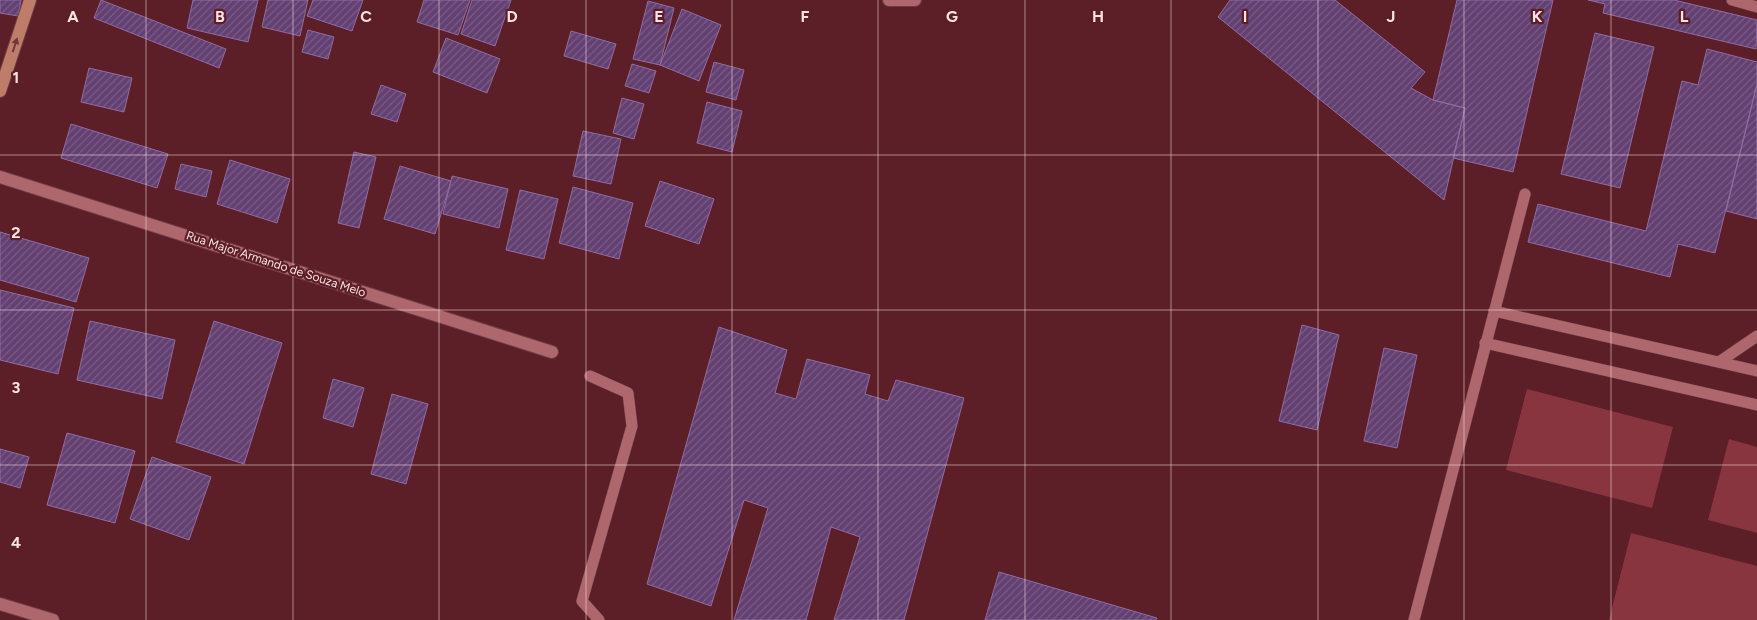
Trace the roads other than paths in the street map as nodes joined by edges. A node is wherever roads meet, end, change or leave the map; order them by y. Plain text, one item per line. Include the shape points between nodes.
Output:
1 (30, 0) edge
2 (889, 0) edge
3 (915, 0) edge
4 (1732, 0) edge
5 (1757, 7) edge
6 (0, 91) edge
7 (0, 177) edge
8 (1525, 194) dead end
9 (1494, 311) junction
10 (1757, 336) edge
11 (1485, 343) junction
12 (552, 352) dead end
13 (1719, 362) junction
14 (1757, 371) edge
15 (590, 376) dead end
16 (1757, 405) edge
17 (0, 604) edge
18 (53, 620) edge
19 (599, 620) edge
20 (1414, 620) edge

6 -> 1 street
2 - 3 street
4 - 5 lane
7 - 12 street, Rua Major Armando de Souza Melo
8 - 9 lane
9 - 11 lane
9 - 13 lane
10 - 13 lane
11 - 16 lane
11 - 20 lane
13 - 14 lane
15 - 19 lane via 628,393 632,426 582,601
17 - 18 street

